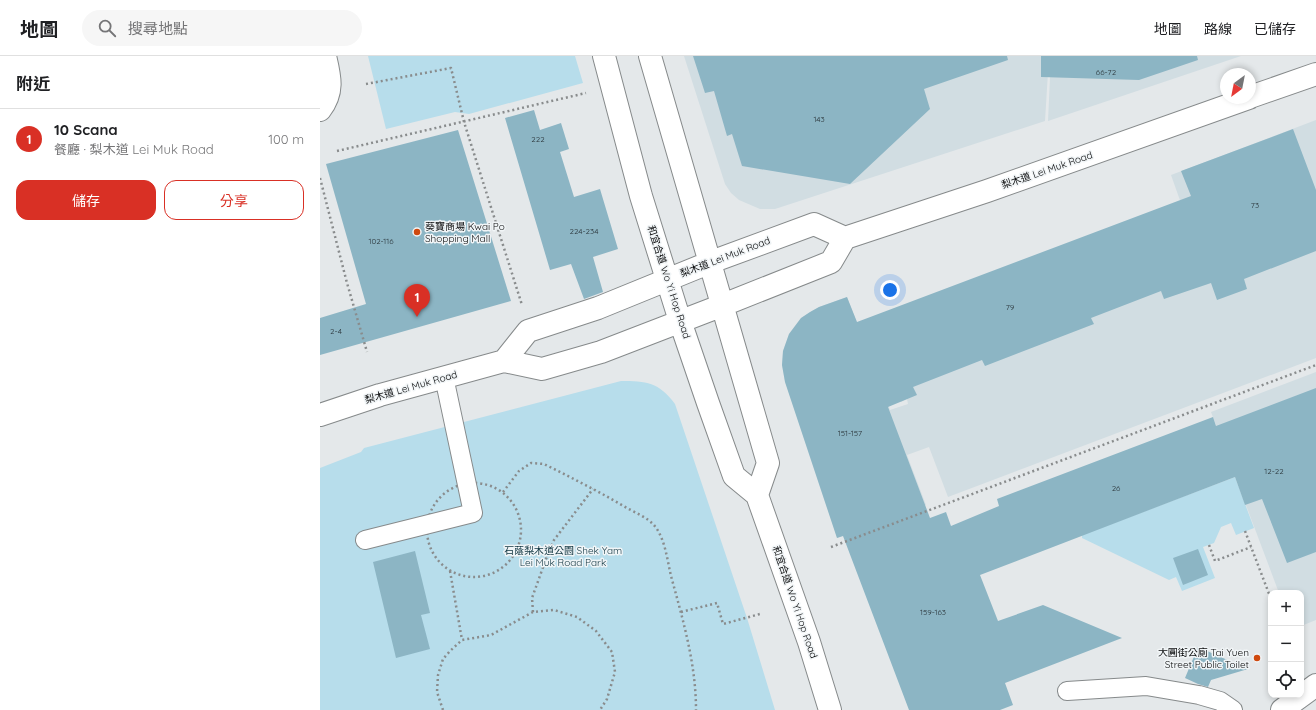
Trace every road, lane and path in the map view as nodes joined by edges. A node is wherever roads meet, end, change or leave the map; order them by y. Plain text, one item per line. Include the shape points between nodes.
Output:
1 (325, 56) edge
2 (604, 56) edge
3 (650, 56) edge
4 (1316, 74) edge
5 (366, 84) dead end
6 (587, 92) dead end
7 (1256, 95) edge
8 (1232, 104) edge
9 (320, 110) edge
10 (464, 122) junction
11 (337, 151) dead end
12 (320, 178) edge
13 (845, 238) junction
14 (710, 262) junction
15 (667, 280) junction
16 (723, 305) junction
17 (523, 308) dead end
18 (680, 322) junction
19 (367, 352) dead end
20 (504, 361) junction
21 (1316, 365) edge
22 (444, 377) junction
23 (320, 416) edge
24 (593, 489) junction
25 (502, 492) dead end
26 (757, 496) junction
27 (1245, 531) dead end
28 (365, 540) dead end
29 (1209, 545) dead end
30 (831, 547) dead end
31 (1252, 547) junction
32 (450, 570) dead end
33 (1268, 591) edge
34 (533, 612) junction
35 (681, 612) junction
36 (760, 614) dead end
37 (462, 640) junction
38 (1316, 685) edge
39 (1067, 691) dead end
40 (443, 710) edge
41 (600, 710) edge
42 (696, 710) edge
43 (830, 710) edge
44 (1233, 710) edge
45 (1282, 710) edge

1 - 9 street via 330,88 326,102
2 - 15 street, 和宜合道 Wo Yi Hop Road
3 - 14 street
4 - 7 street, 梨木道 Lei Muk Road
5 - 10 path via 451,68
6 - 10 path
8 - 13 street, 梨木道 Lei Muk Road
10 - 11 path
10 - 17 path
12 - 19 path
13 - 14 street, 梨木道 Lei Muk Road via 814,224
13 - 16 street, 梨木道 Lei Muk Road via 831,262
14 - 15 street, 梨木道 Lei Muk Road
14 - 16 street
15 - 18 street, 和宜合道 Wo Yi Hop Road
15 - 20 street, 梨木道 Lei Muk Road via 598,308 528,331
16 - 18 street, 梨木道 Lei Muk Road
16 - 26 street via 768,463
18 - 20 street, 梨木道 Lei Muk Road via 601,352 542,369
18 - 26 street, 和宜合道 Wo Yi Hop Road via 734,476
20 - 22 street, 梨木道 Lei Muk Road
21 - 30 path
22 - 23 street, 梨木道 Lei Muk Road via 380,395
22 - 28 lane via 473,513
24 - 25 path via 544,464 531,463 519,471
24 - 34 path via 554,540 532,598
24 - 35 path via 653,524 661,537
26 - 43 street, 和宜合道 Wo Yi Hop Road via 809,642
27 - 31 path
29 - 31 path via 1215,561
31 - 33 path
32 - 37 path
34 - 37 path via 491,635
34 - 41 path via 554,610 577,617 596,631 612,652 615,672 607,699
35 - 36 path via 717,603 723,624
35 - 42 path via 691,655
37 - 40 path via 443,659 438,676 437,692
38 - 45 street
39 - 44 lane via 1146,686 1199,695 1220,701

